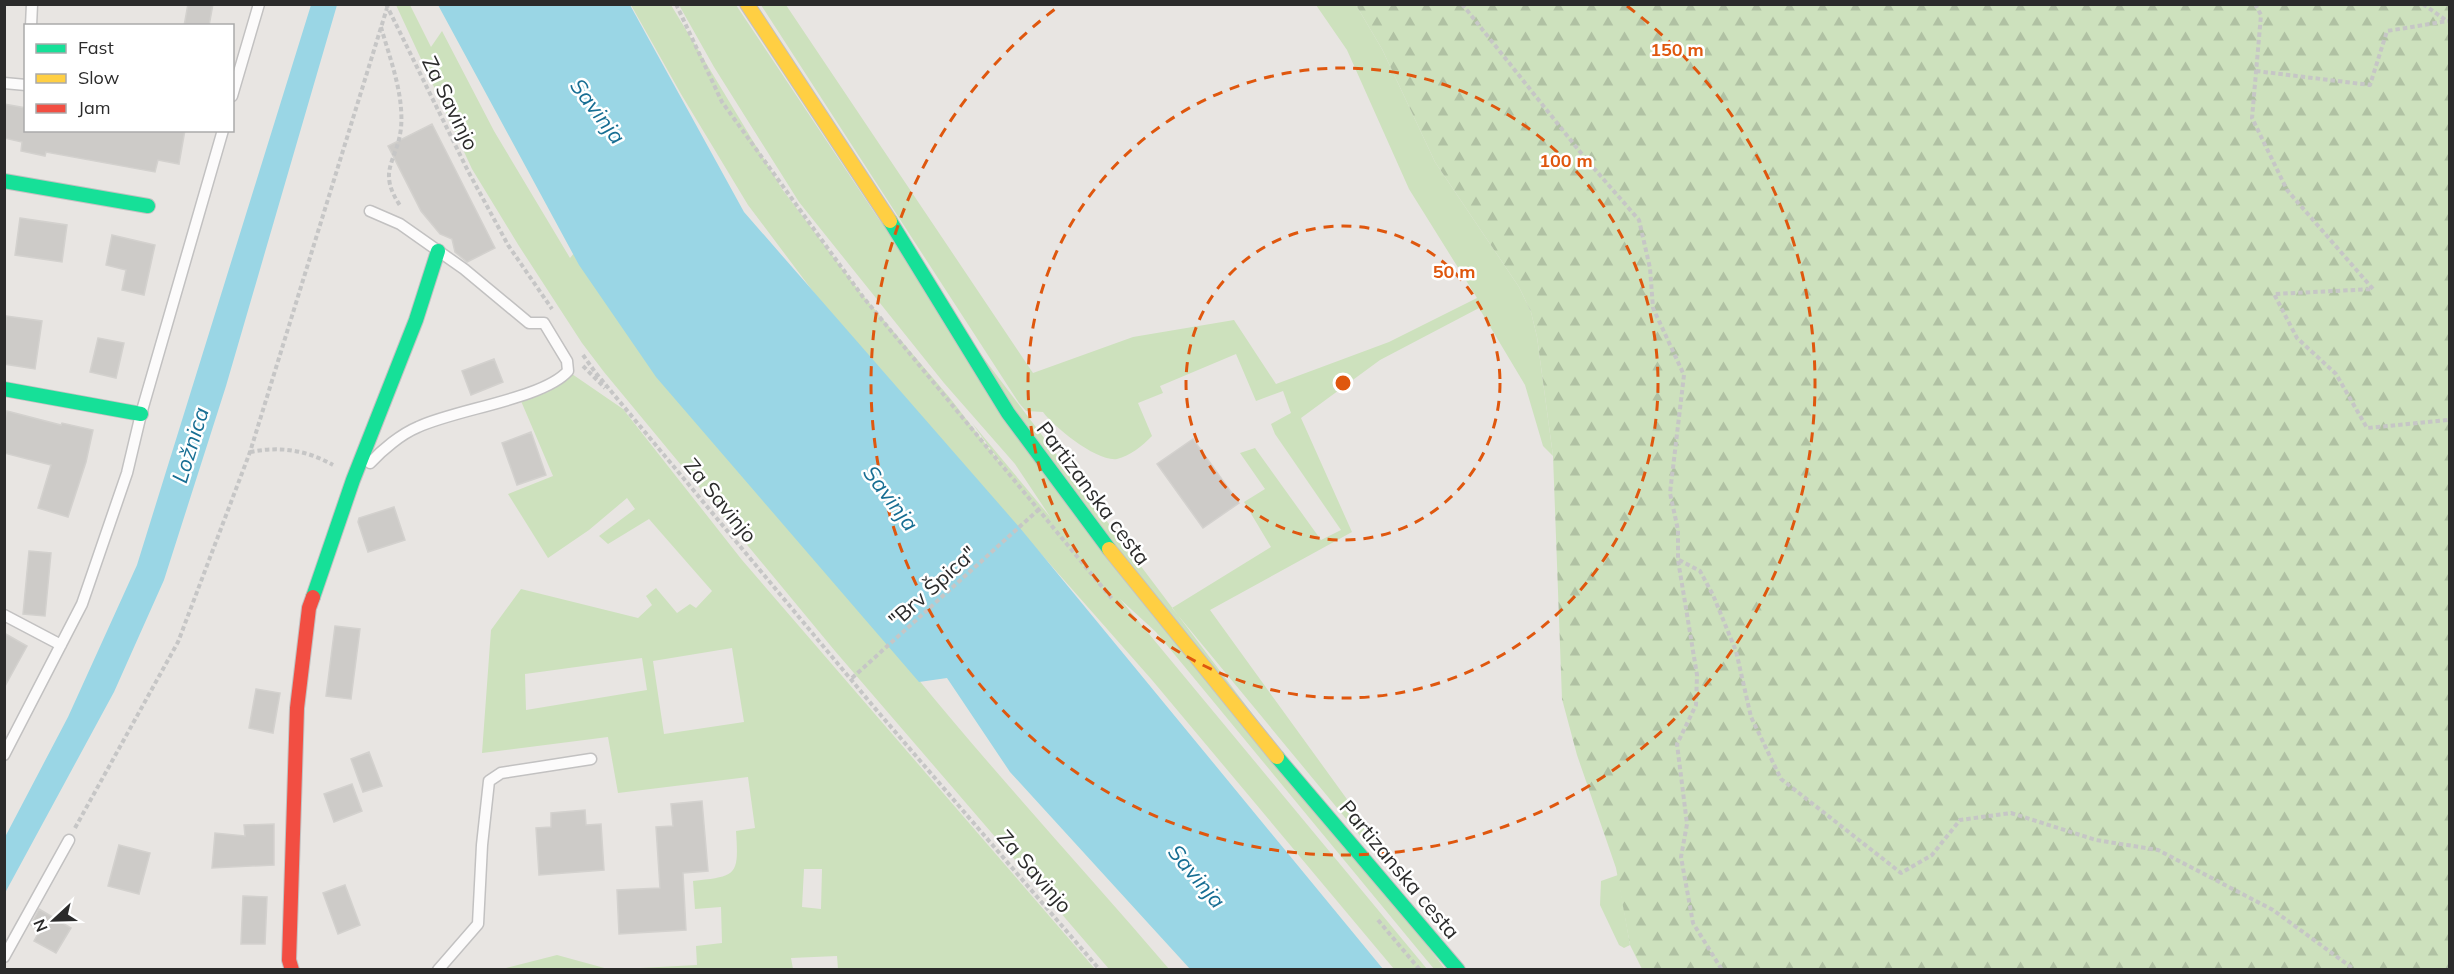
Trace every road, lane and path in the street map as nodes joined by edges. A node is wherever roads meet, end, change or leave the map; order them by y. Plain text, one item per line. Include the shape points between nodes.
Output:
1 (32, 4) edge
2 (259, 4) edge
3 (676, 4) edge
4 (747, 4) edge
5 (1462, 4) edge
6 (2255, 4) edge
7 (2423, 4) edge
8 (387, 6) edge
9 (2449, 21) edge
10 (31, 24) edge
11 (381, 26) junction
12 (2256, 71) junction
13 (4, 83) edge
14 (24, 85) edge
15 (234, 89) edge
16 (222, 132) edge
17 (4, 181) edge
18 (148, 206) dead end
19 (370, 211) dead end
20 (406, 213) dead end
21 (438, 251) junction
22 (555, 314) dead end
23 (581, 353) dead end
24 (582, 366) dead end
25 (4, 389) edge
26 (621, 403) junction
27 (141, 414) junction
28 (2450, 422) edge
29 (250, 452) junction
30 (353, 480) junction
31 (1678, 560) junction
32 (4, 615) edge
33 (61, 645) junction
34 (852, 678) junction
35 (4, 755) edge
36 (591, 759) dead end
37 (69, 840) joint
38 (4, 957) edge
39 (292, 969) edge
40 (438, 969) edge
41 (1100, 969) edge
42 (1458, 969) edge
43 (1722, 969) edge
44 (2355, 969) edge

1 - 10 lane
2 - 15 lane
3 - 34 path, "Brv Špica" via 722,102 863,297 1037,510
4 - 42 street, Partizanska cesta via 1033,447 1120,564
5 - 31 path via 1639,220 1650,268 1653,309 1684,375 1670,493 1678,530
6 - 12 path via 2261,15
7 - 9 path
8 - 11 path
8 - 22 path, Za Savinjo via 508,245
9 - 12 path via 2387,31 2370,85
11 - 20 path via 398,84 401,128 388,180
11 - 29 path
12 - 28 path via 2252,118 2287,190 2373,289 2274,294 2297,338 2336,374 2367,428
13 - 14 lane
16 - 27 lane
17 - 18 street
19 - 21 lane via 400,224
21 - 30 street via 416,320
21 - 30 lane via 529,323 544,323 567,361 568,371 547,387 416,427
23 - 26 path, Za Savinjo
24 - 26 path
25 - 27 street
26 - 34 path, Za Savinjo
27 - 33 lane via 127,473 82,604
29 - 30 path via 284,448 312,454
29 - 37 path via 178,642
30 - 39 street via 309,609 297,720 289,960
31 - 43 path via 1697,675 1696,705 1677,744 1687,824 1681,857 1693,923
31 - 44 path via 1700,571 1713,595 1736,651 1751,717 1781,779 1901,873 1932,855 1960,820 2011,813 2096,840 2158,850 2274,910
32 - 33 lane
33 - 35 lane
34 - 41 path, Za Savinjo
36 - 40 lane via 501,773 489,781 478,924
37 - 38 lane

